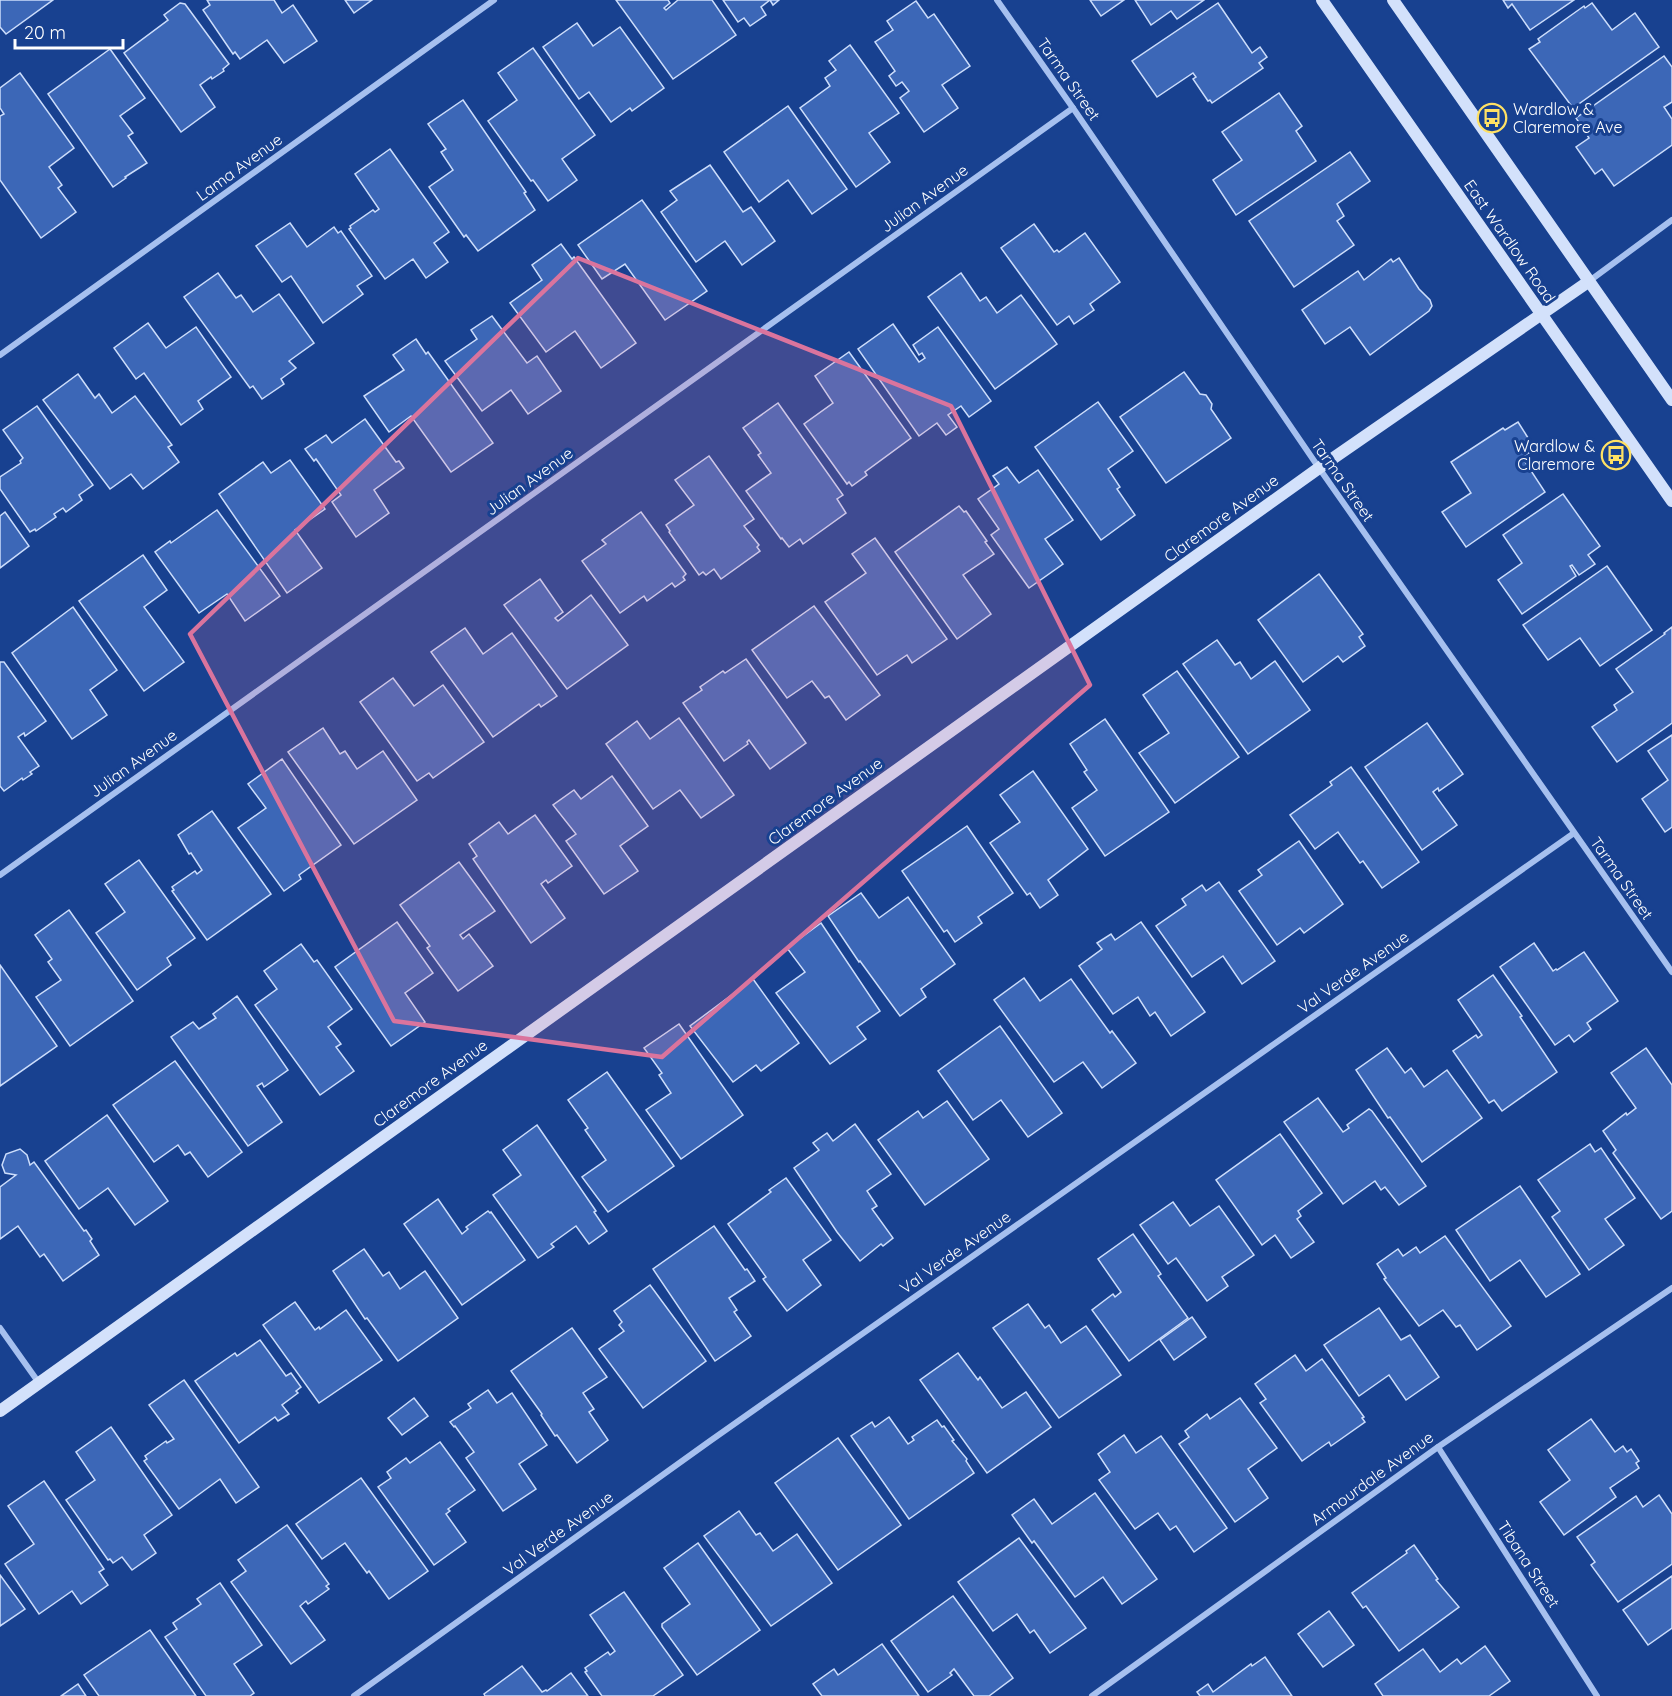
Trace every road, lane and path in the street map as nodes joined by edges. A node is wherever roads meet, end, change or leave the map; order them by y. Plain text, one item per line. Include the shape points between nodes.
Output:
1 (494, 0) edge
2 (997, 0) edge
3 (1322, 0) edge
4 (1393, 0) edge
5 (1073, 108) junction
6 (1672, 220) edge
7 (1588, 282) junction
8 (1541, 314) junction
9 (0, 355) edge
10 (1672, 400) edge
11 (1319, 468) junction
12 (1672, 501) edge
13 (1574, 833) junction
14 (0, 875) edge
15 (1672, 972) edge
16 (1672, 1288) edge
17 (0, 1328) edge
18 (39, 1383) junction
19 (0, 1411) edge
20 (1438, 1448) junction
21 (354, 1696) edge
22 (1092, 1696) edge
23 (1597, 1696) edge

1 - 9 street, Lama Avenue
2 - 5 street, Tarma Street
3 - 8 street, East Wardlow Road
4 - 7 street
5 - 11 street, Tarma Street
5 - 14 street, Julian Avenue
6 - 7 street, Claremore Avenue
7 - 8 street, Claremore Avenue
7 - 10 street
8 - 11 street, Claremore Avenue
8 - 12 street, East Wardlow Road
11 - 13 street, Tarma Street
11 - 18 street, Claremore Avenue
13 - 15 street, Tarma Street
13 - 21 street, Val Verde Avenue
16 - 20 street, Armourdale Avenue
17 - 18 street
18 - 19 street, Claremore Avenue
20 - 22 street, Armourdale Avenue
20 - 23 street, Tibana Street

